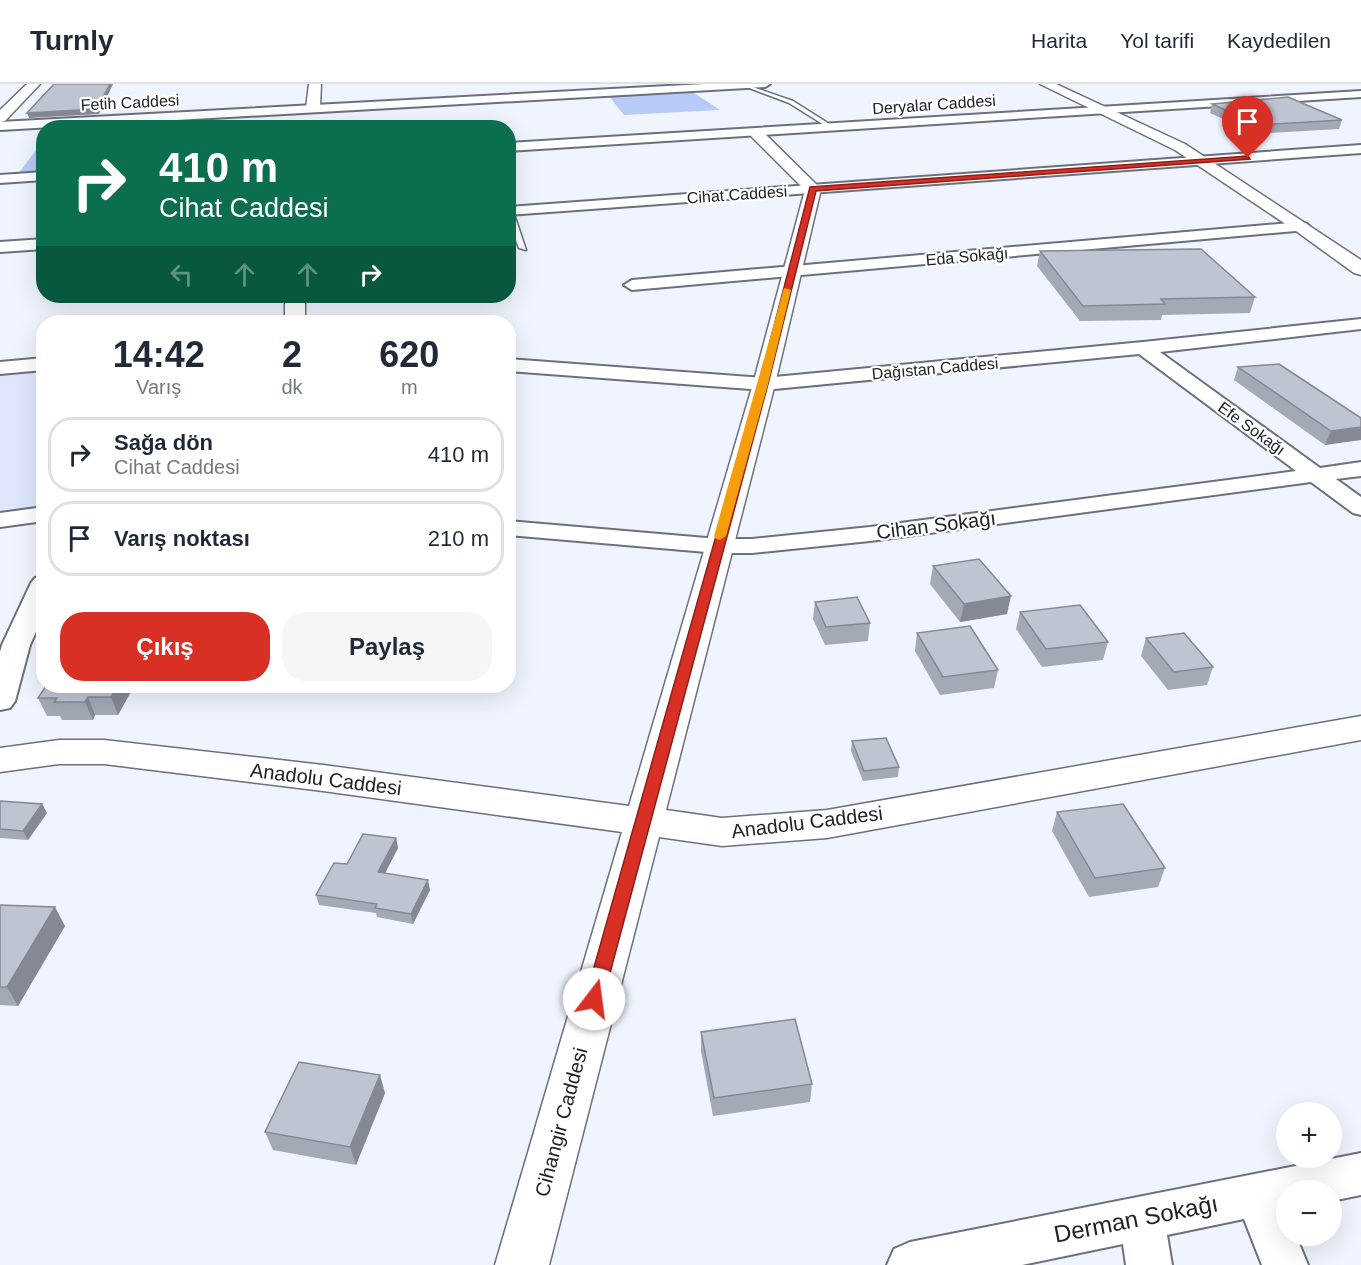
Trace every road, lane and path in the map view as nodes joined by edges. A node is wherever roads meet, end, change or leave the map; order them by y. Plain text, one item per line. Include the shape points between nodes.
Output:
1 (34, 84) edge
2 (315, 84) edge
3 (765, 84) edge
4 (1046, 84) edge
5 (744, 85) edge
6 (1361, 94) edge
7 (313, 108) junction
8 (1101, 111) junction
9 (0, 118) edge
10 (104, 120) edge
11 (36, 124) edge
12 (0, 126) edge
13 (831, 127) junction
14 (755, 132) junction
15 (516, 147) edge
16 (1361, 149) edge
17 (1203, 161) junction
18 (36, 177) edge
19 (0, 179) edge
20 (813, 189) junction
21 (516, 210) edge
22 (1302, 227) junction
23 (516, 230) edge
24 (36, 245) edge
25 (0, 247) edge
26 (523, 248) dead end
27 (1361, 269) edge
28 (791, 271) junction
29 (632, 285) dead end
30 (1361, 324) edge
31 (1143, 348) junction
32 (36, 365) edge
33 (516, 366) edge
34 (0, 368) edge
35 (764, 384) junction
36 (1361, 469) edge
37 (1316, 475) junction
38 (1361, 508) edge
39 (36, 515) edge
40 (0, 520) edge
41 (516, 529) edge
42 (718, 546) junction
43 (36, 601) edge
44 (0, 701) edge
45 (1361, 728) edge
46 (0, 760) edge
47 (642, 822) junction
48 (1361, 1174) edge
49 (1257, 1195) junction
50 (1141, 1218) junction
51 (522, 1265) edge
52 (910, 1265) edge
53 (1149, 1265) edge
54 (1285, 1265) edge

1 - 9 street
2 - 7 street
3 - 5 street, Fetih Caddesi
4 - 8 street
5 - 7 street, Fetih Caddesi
5 - 13 lane via 791,102
6 - 8 street, Deryalar Caddesi
7 - 10 street, Fetih Caddesi
8 - 13 street, Deryalar Caddesi
8 - 17 street via 1163,138
11 - 12 street, Fetih Caddesi
13 - 14 street, Deryalar Caddesi
14 - 15 street, Deryalar Caddesi
14 - 20 street
16 - 17 street, Cihat Caddesi
17 - 20 street, Cihat Caddesi
17 - 22 street
18 - 19 street
20 - 21 street, Cihat Caddesi
20 - 28 street, Cihangir Caddesi
22 - 27 street
22 - 28 street, Eda Sokağı
23 - 26 lane
24 - 25 street
28 - 29 street, Eda Sokağı
28 - 35 street, Cihangir Caddesi
30 - 31 street, Dağıstan Caddesi
31 - 35 street, Dağıstan Caddesi
31 - 37 street, Efe Sokağı
32 - 34 street
33 - 35 street, Dağıstan Caddesi
35 - 42 street, Cihangir Caddesi
36 - 37 street, Cihan Sokağı
37 - 38 street, Efe Sokağı
37 - 42 street, Cihan Sokağı via 870,534
39 - 40 street
41 - 42 street, Cihan Sokağı
42 - 47 street, Cihangir Caddesi
43 - 44 street via 16,645
45 - 47 street, Anadolu Caddesi via 827,824 722,832
46 - 47 street, Anadolu Caddesi via 59,752 104,752
47 - 51 street, Cihangir Caddesi
48 - 49 street, Derman Sokağı
49 - 50 street, Derman Sokağı
49 - 54 street
50 - 52 street, Derman Sokağı
50 - 53 street

